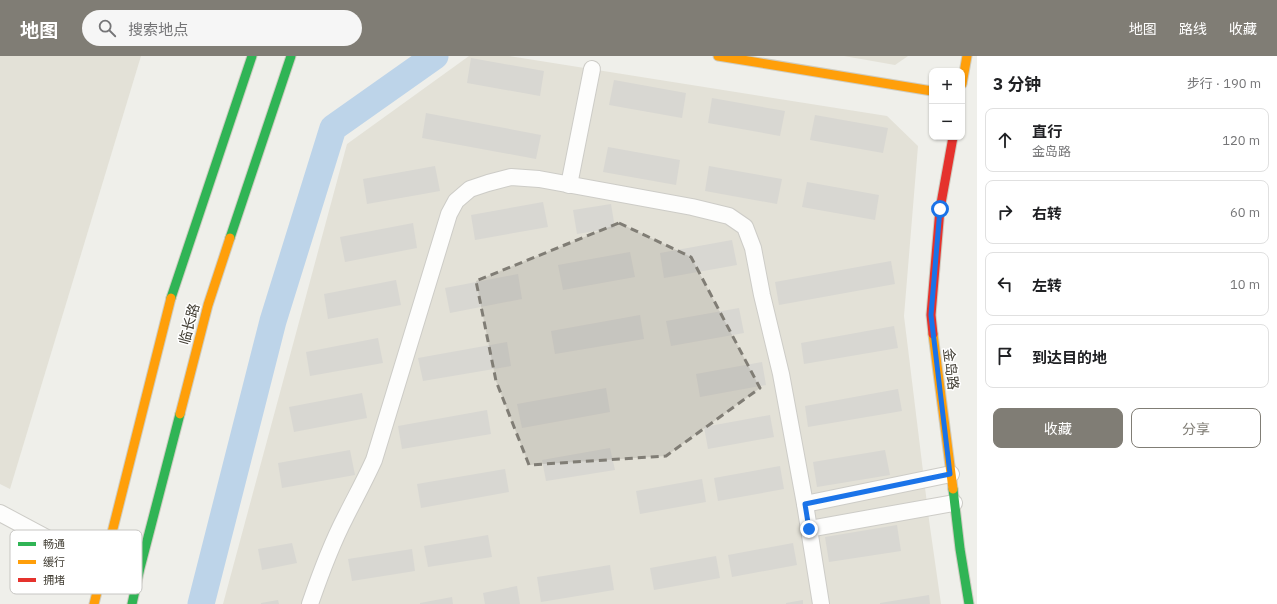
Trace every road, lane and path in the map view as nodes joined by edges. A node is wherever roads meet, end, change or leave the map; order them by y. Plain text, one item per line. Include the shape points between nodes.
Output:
1 (252, 56) edge
2 (291, 56) edge
3 (718, 56) edge
4 (967, 56) edge
5 (965, 68) edge
6 (592, 69) dead end
7 (929, 91) edge
8 (952, 140) edge
9 (569, 185) junction
10 (950, 474) junction
11 (954, 503) junction
12 (805, 504) junction
13 (0, 513) edge
14 (809, 529) junction
15 (32, 530) edge
16 (112, 530) edge
17 (142, 560) edge
18 (96, 594) edge
19 (134, 594) edge
20 (94, 604) edge
21 (132, 604) edge
22 (310, 604) edge
23 (821, 604) edge
24 (968, 604) edge

1 - 16 main road, 临长路 via 168,307
2 - 17 main road, 临长路 via 208,305
3 - 7 main road
4 - 5 main road
6 - 9 street
8 - 10 main road, 金岛路 via 940,209 931,315
9 - 12 street via 692,207 729,216 745,227 753,248 781,374
9 - 22 street via 511,177 470,189 456,201 449,214 374,460 342,525
10 - 11 main road, 金岛路
10 - 12 street
11 - 14 street
11 - 24 main road, 金岛路
12 - 14 street
13 - 15 street
14 - 23 street
18 - 20 main road, 临长路
19 - 21 main road, 临长路

